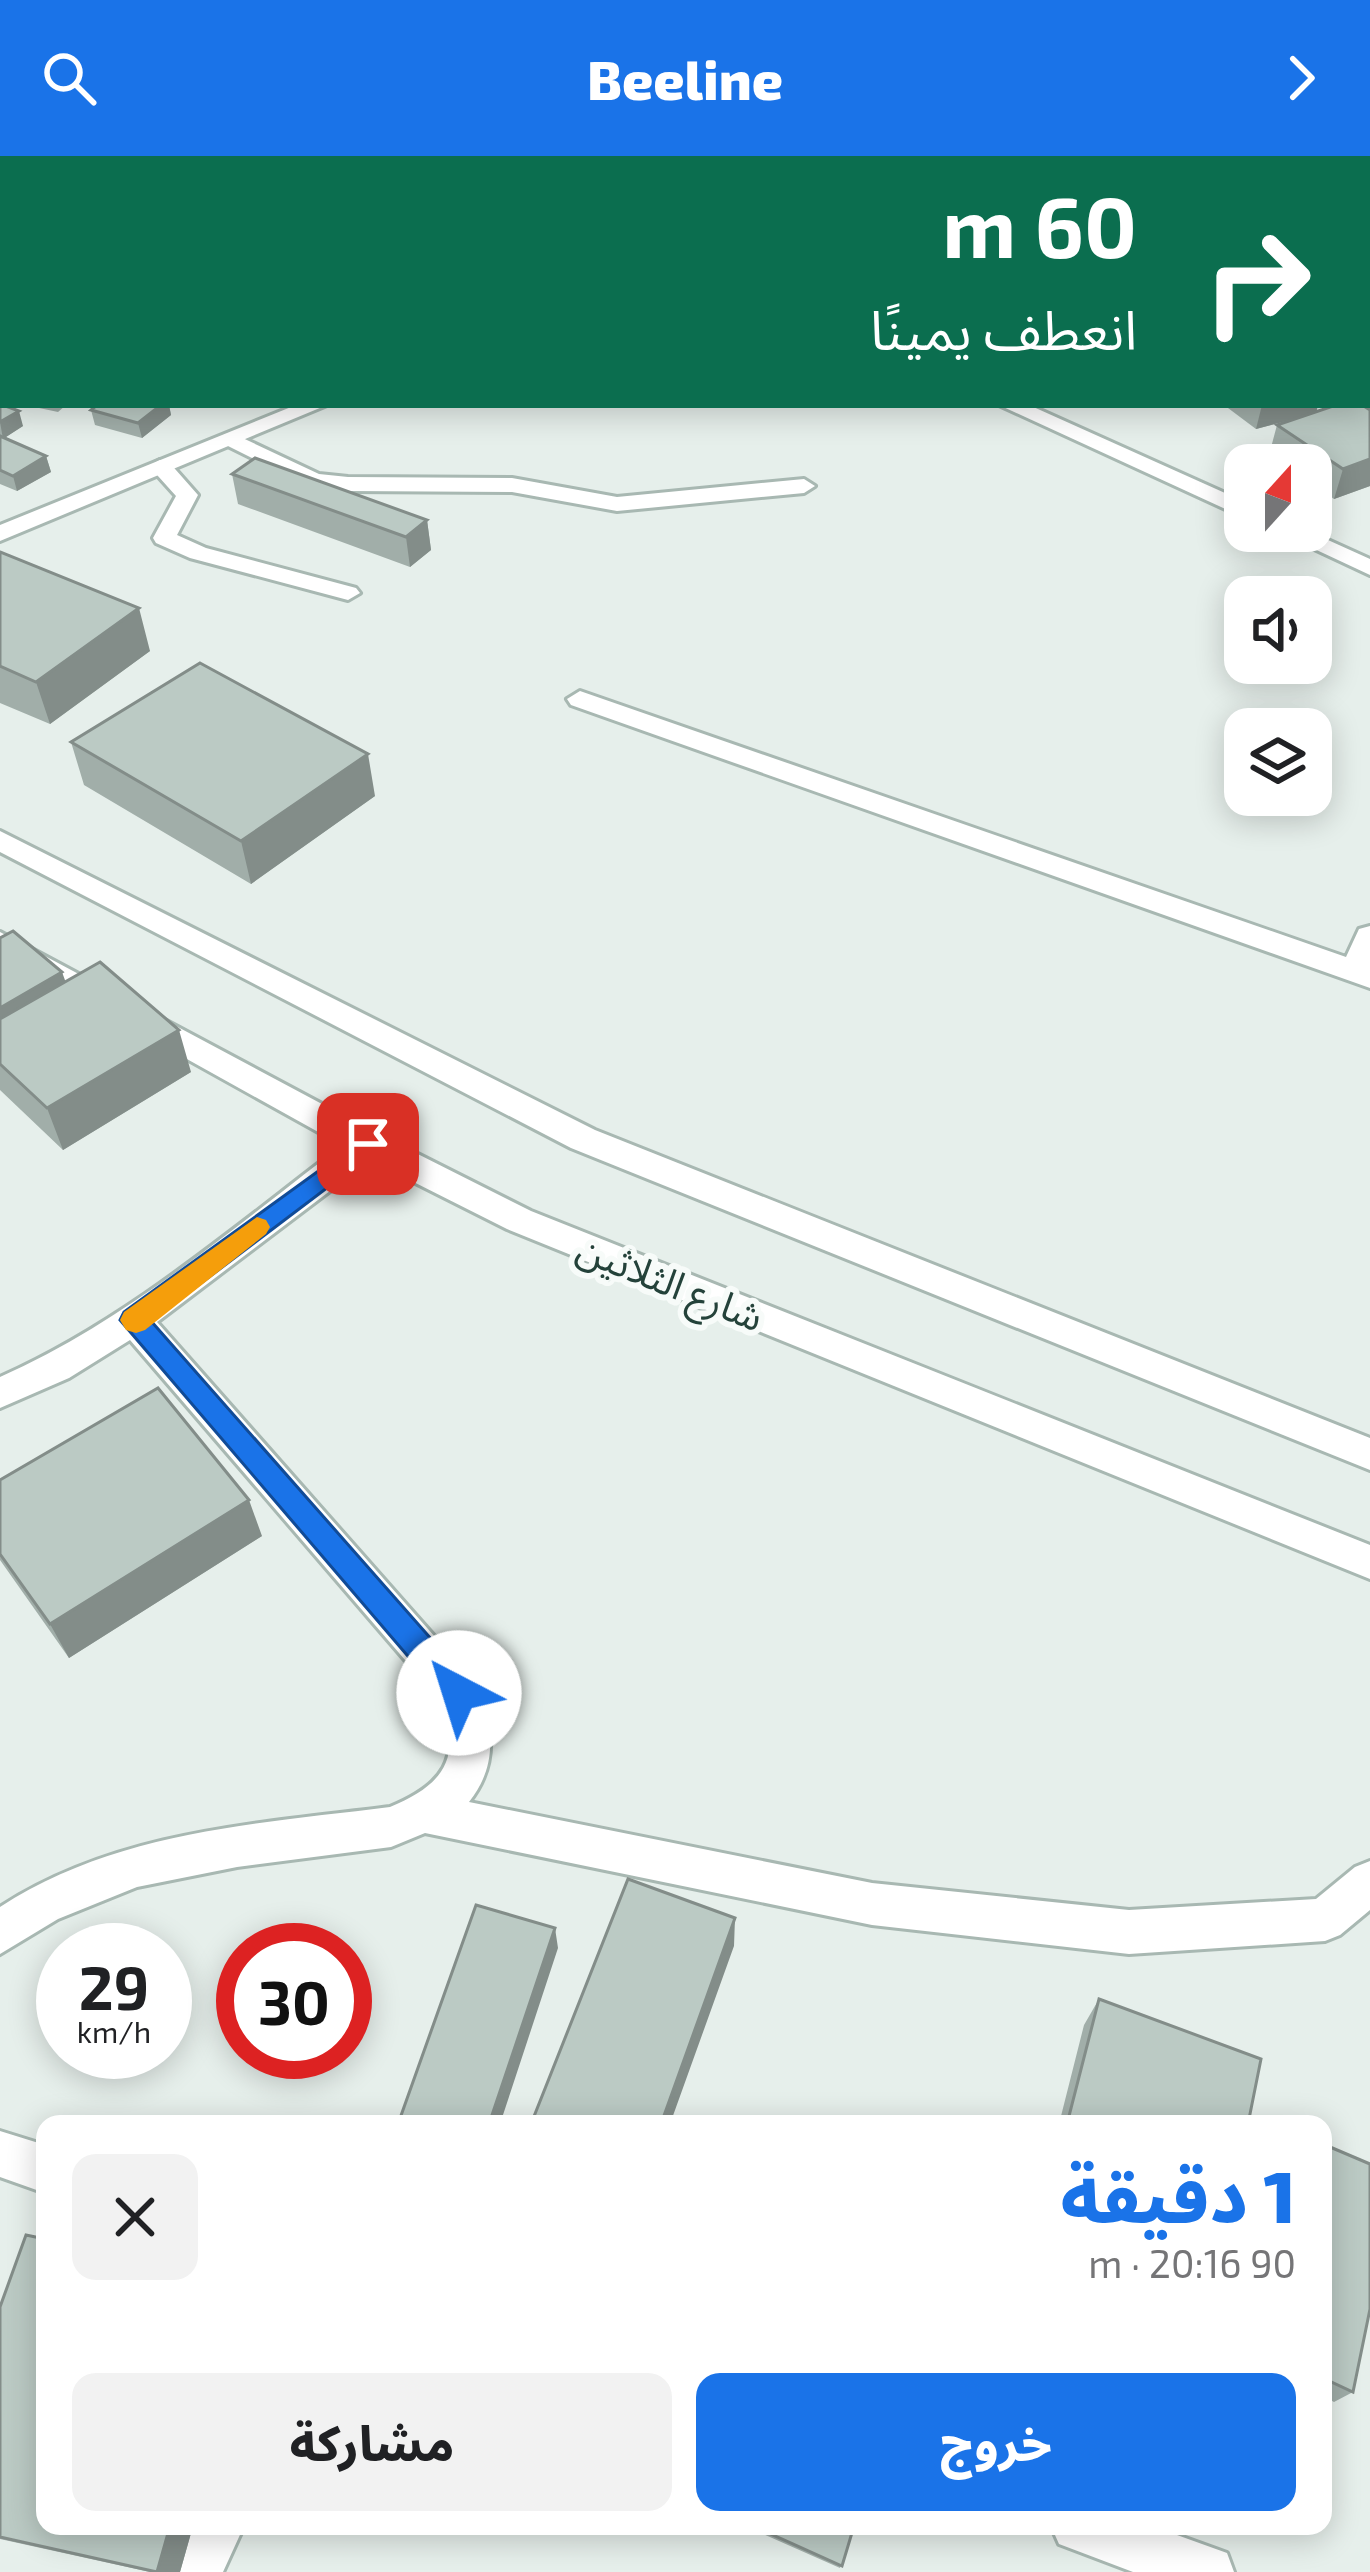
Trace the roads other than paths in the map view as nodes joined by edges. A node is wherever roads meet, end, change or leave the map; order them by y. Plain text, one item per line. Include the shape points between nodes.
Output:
1 (309, 408) edge
2 (1017, 408) edge
3 (234, 440) junction
4 (160, 466) junction
5 (803, 486) dead end
6 (1224, 502) edge
7 (0, 534) edge
8 (1332, 551) edge
9 (1370, 568) edge
10 (348, 593) dead end
11 (580, 699) dead end
12 (0, 840) edge
13 (1370, 936) edge
14 (0, 942) edge
15 (1363, 975) edge
16 (368, 1144) junction
17 (134, 1320) junction
18 (0, 1393) edge
19 (1370, 1454) edge
20 (1370, 1562) edge
21 (427, 1814) junction
22 (1370, 1882) edge
23 (0, 1933) edge
24 (0, 2153) edge
25 (36, 2166) edge
26 (214, 2535) edge
27 (1103, 2535) edge
28 (195, 2572) edge
29 (1208, 2572) edge

1 - 3 street
2 - 6 street
3 - 4 street
3 - 5 lane via 314,481 348,484 512,485 617,504
4 - 7 street
4 - 10 lane via 187,495 164,538
8 - 9 street
11 - 15 street
12 - 19 street via 583,1139
13 - 15 street
14 - 16 street, شارع الثلاثين
16 - 17 street
16 - 20 street, شارع الثلاثين via 519,1220
17 - 18 street
17 - 21 street via 459,1693 472,1723 473,1756 457,1790
21 - 22 street via 872,1904 1130,1932 1324,1920
21 - 23 street via 391,1827 134,1865 80,1883
24 - 25 street
26 - 28 street
27 - 29 street

